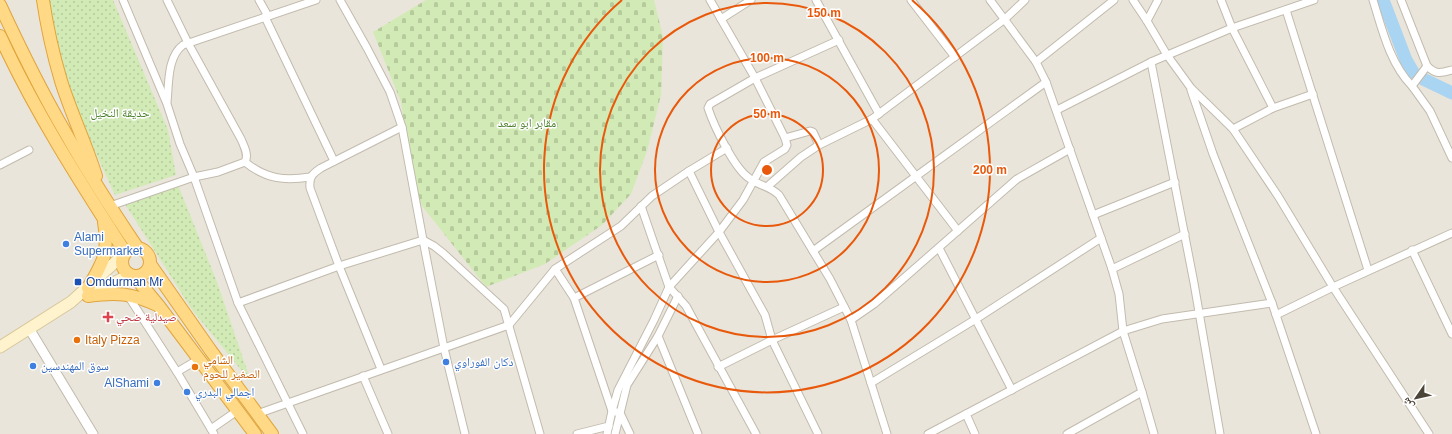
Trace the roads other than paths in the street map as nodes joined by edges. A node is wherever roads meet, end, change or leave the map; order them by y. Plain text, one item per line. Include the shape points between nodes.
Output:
1 (44, 0) edge
2 (123, 0) edge
3 (167, 0) edge
4 (259, 0) edge
5 (316, 0) edge
6 (340, 0) edge
7 (710, 0) edge
8 (751, 0) edge
9 (816, 0) edge
10 (911, 0) edge
11 (990, 0) edge
12 (1025, 0) edge
13 (1114, 0) edge
14 (1133, 0) edge
15 (1158, 0) edge
16 (1221, 0) edge
17 (1314, 0) edge
18 (1373, 0) edge
19 (1401, 0) edge
20 (1300, 2) edge
21 (0, 5) edge
22 (1286, 10) junction
23 (267, 17) junction
24 (721, 19) junction
25 (1005, 19) junction
26 (1147, 21) junction
27 (1232, 28) junction
28 (0, 36) edge
29 (839, 40) junction
30 (188, 44) junction
31 (1167, 55) junction
32 (954, 57) junction
33 (1036, 62) junction
34 (1151, 62) junction
35 (1428, 66) junction
36 (1452, 70) edge
37 (755, 78) junction
38 (1046, 82) junction
39 (1412, 86) junction
40 (1191, 88) junction
41 (1313, 94) junction
42 (167, 104) junction
43 (1273, 108) junction
44 (1057, 110) junction
45 (879, 114) junction
46 (872, 119) junction
47 (402, 127) junction
48 (1233, 129) junction
49 (785, 138) junction
50 (819, 146) junction
51 (727, 148) junction
52 (1070, 149) junction
53 (28, 150) dead end
54 (1452, 158) edge
55 (334, 161) junction
56 (245, 162) junction
57 (0, 165) edge
58 (689, 171) junction
59 (916, 176) junction
60 (194, 177) junction
61 (310, 177) junction
62 (754, 182) junction
63 (1175, 182) junction
64 (768, 186) junction
65 (101, 192) junction
66 (110, 206) junction
67 (641, 206) junction
68 (1093, 215) junction
69 (104, 219) junction
70 (958, 231) junction
71 (719, 232) junction
72 (1452, 232) edge
73 (1185, 234) junction
74 (1101, 238) junction
75 (422, 240) junction
76 (137, 248) junction
77 (939, 248) junction
78 (1412, 250) junction
79 (813, 251) junction
80 (124, 254) junction
81 (659, 255) junction
82 (150, 264) junction
83 (339, 266) junction
84 (555, 269) junction
85 (1112, 269) junction
86 (1368, 270) junction
87 (132, 276) junction
88 (669, 287) junction
89 (1333, 287) junction
90 (88, 292) junction
91 (127, 294) junction
92 (678, 296) junction
93 (574, 298) junction
94 (238, 303) junction
95 (1272, 303) junction
96 (159, 306) junction
97 (844, 307) junction
98 (1199, 314) junction
99 (1276, 315) junction
100 (976, 319) junction
101 (851, 320) junction
102 (509, 325) junction
103 (30, 330) junction
104 (1123, 331) junction
105 (1452, 334) edge
106 (658, 336) junction
107 (772, 340) junction
108 (0, 347) edge
109 (444, 348) junction
110 (198, 359) junction
111 (718, 366) junction
112 (381, 369) junction
113 (177, 372) junction
114 (363, 376) junction
115 (871, 383) junction
116 (1012, 390) junction
117 (1142, 392) junction
118 (287, 404) junction
119 (237, 411) junction
120 (612, 411) junction
121 (620, 413) junction
122 (257, 414) junction
123 (966, 414) junction
124 (609, 426) junction
125 (212, 431) edge
126 (93, 434) edge
127 (254, 434) edge
128 (272, 434) edge
129 (302, 434) edge
130 (388, 434) edge
131 (465, 434) edge
132 (540, 434) edge
133 (578, 434) edge
134 (608, 434) edge
135 (616, 434) edge
136 (630, 434) edge
137 (698, 434) edge
138 (756, 434) edge
139 (818, 434) edge
140 (888, 434) edge
141 (928, 434) edge
142 (975, 434) edge
143 (1067, 434) edge
144 (1154, 434) edge
145 (1220, 434) edge
146 (1316, 434) edge
147 (1429, 434) edge

1 - 65 highway via 46,23 62,81
2 - 42 street
3 - 30 street
4 - 23 street
5 - 23 street
6 - 47 street via 390,92
7 - 24 street
8 - 24 street
9 - 29 street
10 - 32 street
11 - 25 street
12 - 25 street
13 - 33 street
14 - 26 street
15 - 26 street
16 - 27 street
17 - 20 street
18 - 39 street via 1390,51
19 - 35 street
20 - 22 street
21 - 65 highway via 44,96
22 - 27 street
22 - 41 street
23 - 30 street
23 - 55 street
24 - 37 street
25 - 32 street
25 - 33 street
26 - 31 street
27 - 31 street
27 - 43 street
28 - 69 highway via 53,138
29 - 37 street
29 - 45 street
30 - 42 street via 178,48 174,57 170,70
30 - 56 street via 241,139 246,154
31 - 34 street
31 - 40 street
32 - 45 street
33 - 38 street
34 - 44 street
34 - 63 street
35 - 36 street via 1437,73
35 - 39 street
37 - 49 street
37 - 51 street via 708,106
38 - 44 street
38 - 59 street
39 - 54 street via 1430,111
40 - 48 street
40 - 95 street via 1213,154
41 - 43 street
41 - 86 street
42 - 60 street
43 - 48 street
44 - 52 street
45 - 46 street
46 - 50 street
46 - 59 street
47 - 55 street
47 - 75 street
48 - 89 street via 1278,196
49 - 50 street via 810,131 813,132
49 - 62 street via 785,149 764,162
50 - 64 street via 800,157
51 - 58 street
51 - 62 street via 740,170
52 - 68 street
52 - 70 street via 1017,178
53 - 57 street
55 - 61 street
56 - 60 street
56 - 61 street via 255,170 278,178
58 - 67 street
58 - 71 street
59 - 70 street
59 - 79 street
60 - 66 street
60 - 94 street
61 - 83 street via 310,188
62 - 64 street
62 - 71 street
63 - 68 street
63 - 73 street
64 - 79 street via 782,200
65 - 66 highway
66 - 76 highway
67 - 81 street
67 - 84 street via 620,226
68 - 74 street
69 - 80 highway
69 - 90 highway via 105,256
70 - 77 street
71 - 88 street
71 - 107 street via 765,315
72 - 78 street
73 - 85 street
73 - 98 street
74 - 85 street
74 - 100 street
75 - 83 street
75 - 102 street via 434,246 495,300 504,310
75 - 109 street
76 - 80 highway via 129,249
76 - 82 highway via 148,255
77 - 100 street
77 - 101 street via 874,304
78 - 86 street
78 - 105 street
79 - 97 street
80 - 87 highway via 122,267
80 - 90 main road
81 - 88 street
81 - 93 street
82 - 87 highway via 146,272
82 - 122 highway
83 - 94 street
83 - 112 street
84 - 93 street
84 - 102 street
85 - 104 street
86 - 89 street
87 - 90 main road
87 - 96 highway
88 - 92 street
88 - 120 street via 621,383
89 - 99 street
89 - 147 street
90 - 91 highway
90 - 103 main road
91 - 96 highway
91 - 113 street
92 - 106 street
92 - 111 street
93 - 120 street
94 - 118 street
95 - 98 street
95 - 99 street
96 - 110 highway
97 - 101 street
97 - 107 street
98 - 104 street via 1162,319
98 - 145 street
99 - 146 street
100 - 115 street
100 - 116 street
101 - 115 street
102 - 109 street
102 - 132 street
103 - 108 main road
103 - 126 street
104 - 116 street
104 - 117 street
106 - 121 street via 628,385
106 - 137 street
107 - 111 street
107 - 139 street
109 - 112 street
109 - 131 street
110 - 113 street
110 - 119 highway
111 - 138 street
112 - 114 street
113 - 125 street
114 - 118 street
114 - 130 street
115 - 140 street
116 - 123 street
117 - 143 street
117 - 144 street
118 - 122 street
118 - 129 street
119 - 125 street
119 - 127 highway
120 - 121 street
120 - 124 street
121 - 135 street
121 - 136 street
122 - 128 highway
123 - 141 street
123 - 142 street
124 - 133 street
124 - 134 street

